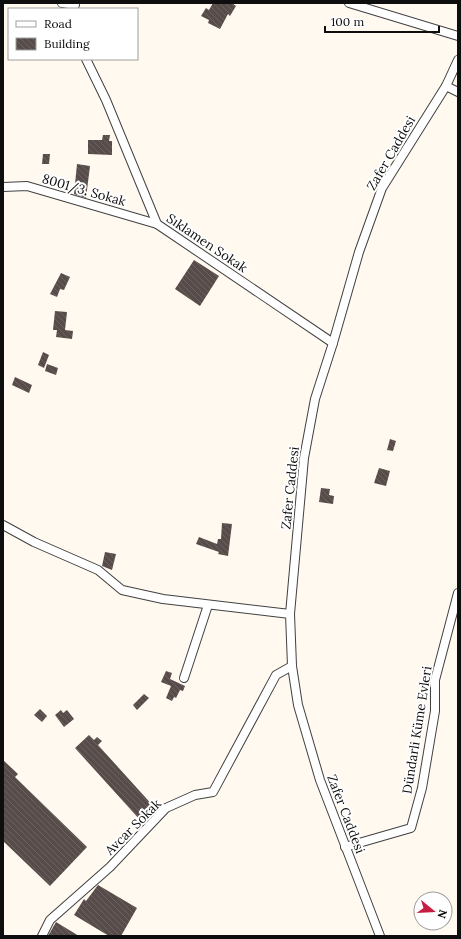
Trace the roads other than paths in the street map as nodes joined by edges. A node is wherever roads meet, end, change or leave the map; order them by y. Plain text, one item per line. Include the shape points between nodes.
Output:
1 (62, 3) edge
2 (349, 3) edge
3 (75, 6) edge
4 (458, 36) edge
5 (86, 60) edge
6 (458, 60) edge
7 (446, 86) junction
8 (458, 92) edge
9 (3, 187) edge
10 (157, 224) junction
11 (333, 343) junction
12 (3, 525) edge
13 (458, 593) edge
14 (208, 605) junction
15 (290, 614) junction
16 (455, 614) edge
17 (292, 666) junction
18 (184, 678) dead end
19 (345, 847) junction
20 (42, 936) edge
21 (380, 936) edge

1 - 3 street
2 - 4 street
5 - 10 street, Sıklamen Sokak via 106,100
6 - 7 street, Zafer Caddesi
7 - 8 street
7 - 11 street, Zafer Caddesi via 382,188 359,252
9 - 10 street, 8001/3. Sokak via 27,186
10 - 11 street, Sıklamen Sokak
11 - 15 street, Zafer Caddesi via 315,399 304,458
12 - 14 street via 34,542 98,570 122,590
13 - 16 street, Dündarli Küme Evleri
14 - 15 street
14 - 18 street
15 - 17 street, Zafer Caddesi
16 - 19 street, Dündarli Küme Evleri via 435,680 435,711 422,788 411,828
17 - 19 street, Zafer Caddesi via 298,705 320,780
17 - 20 street, Avcar Sokak via 276,675 213,792 195,795 166,808 110,867 50,920
19 - 21 street, Zafer Caddesi

